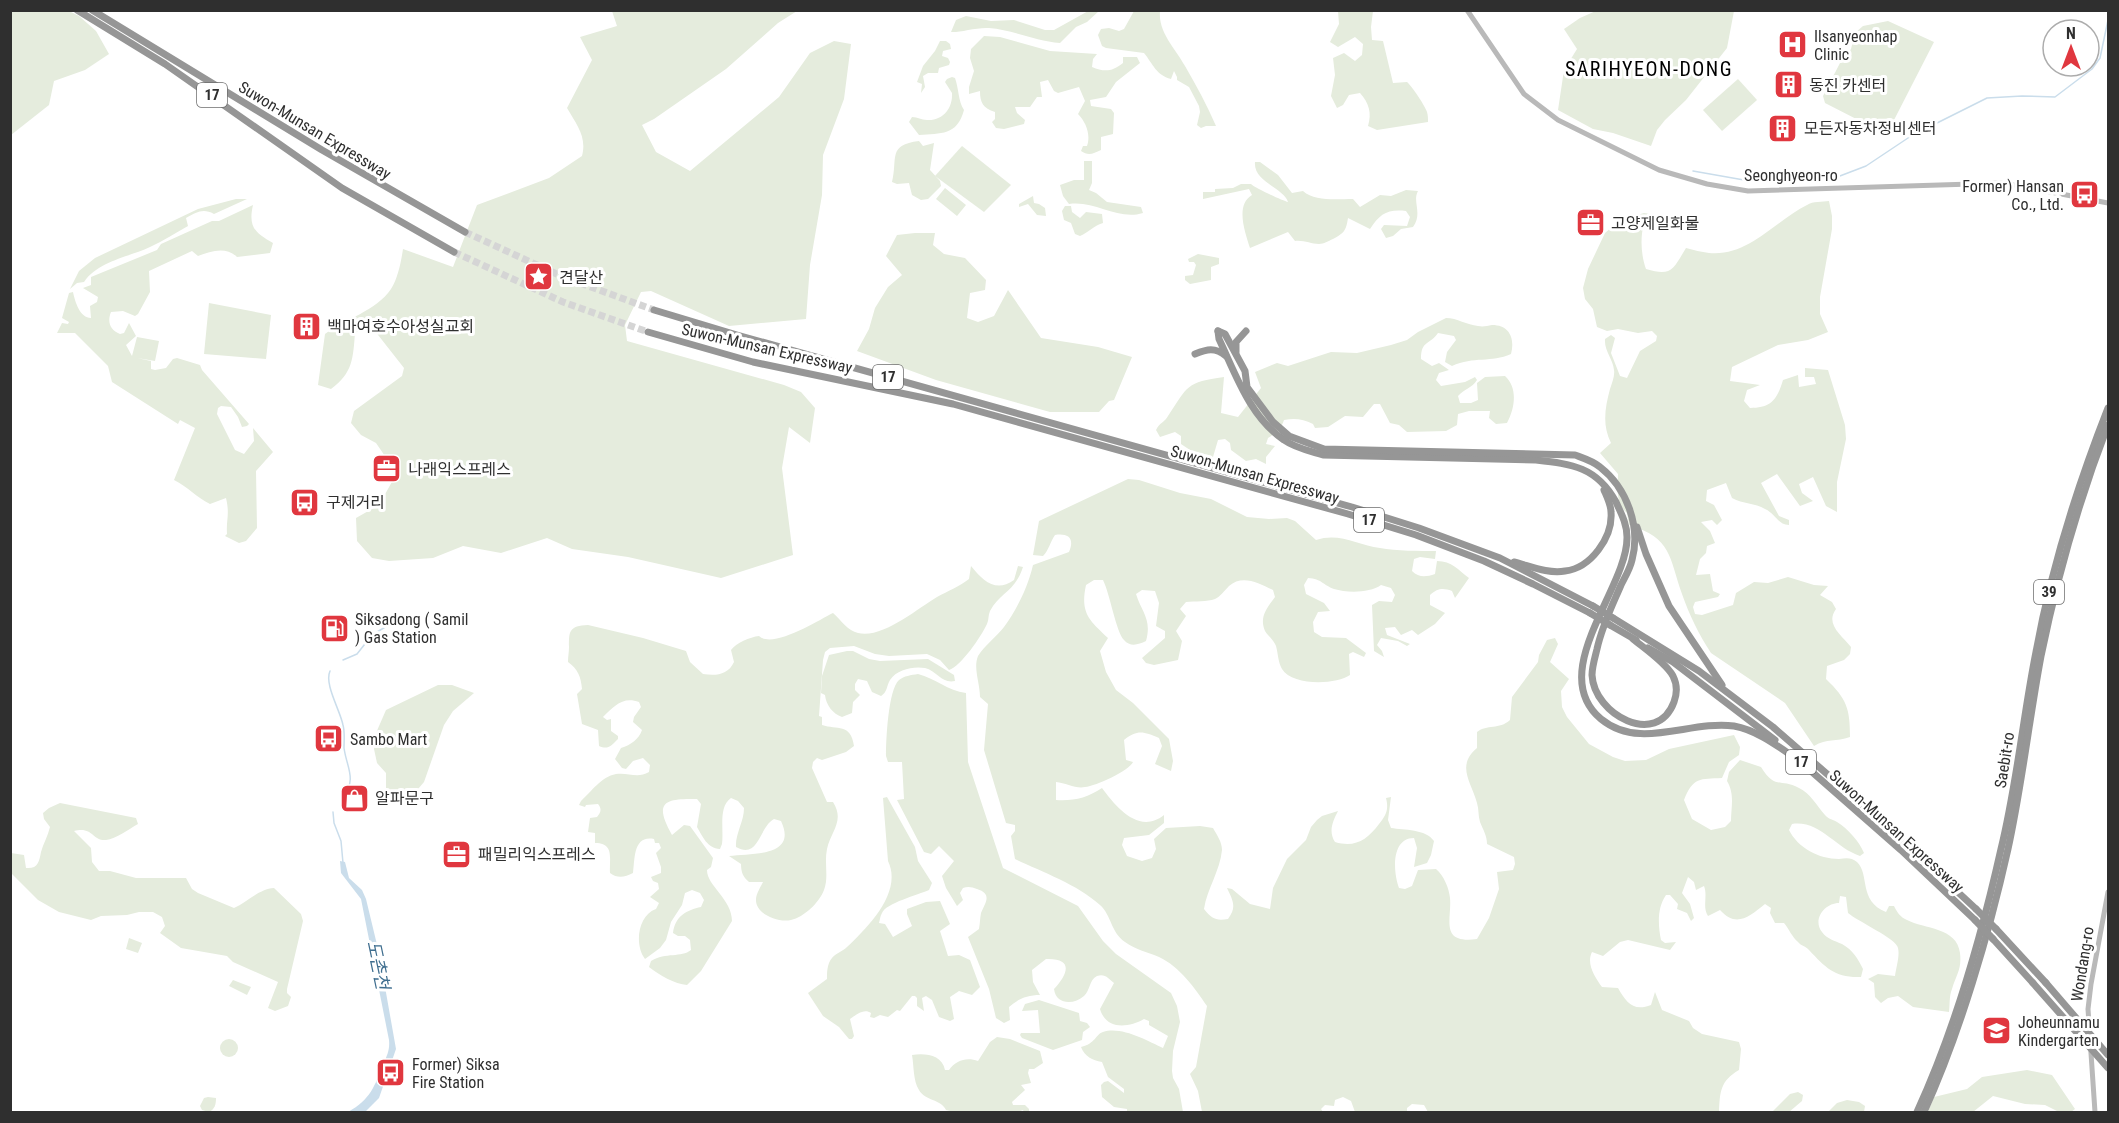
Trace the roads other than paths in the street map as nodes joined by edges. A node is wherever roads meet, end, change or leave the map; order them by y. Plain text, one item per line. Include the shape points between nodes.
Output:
1 (77, 10) edge
2 (92, 10) edge
3 (1467, 10) edge
4 (2109, 203) edge
5 (465, 232) tunnel mouth
6 (454, 252) tunnel mouth
7 (654, 310) tunnel mouth
8 (1246, 331) dead end
9 (648, 332) tunnel mouth
10 (1195, 354) dead end
11 (1236, 354) junction
12 (1228, 357) junction
13 (2109, 408) edge
14 (2109, 425) edge
15 (1119, 446) junction
16 (1141, 452) junction
17 (1594, 476) junction
18 (1631, 515) junction
19 (1500, 558) junction
20 (1592, 610) junction
21 (1612, 621) junction
22 (1633, 639) junction
23 (1725, 690) junction
24 (1798, 760) junction
25 (2015, 798) junction
26 (2109, 892) edge
27 (1962, 1001) junction
28 (2109, 1055) edge
29 (2109, 1068) edge
30 (1917, 1113) edge
31 (1924, 1113) edge
32 (2095, 1113) edge

1 - 6 highway, Suwon-Munsan Expressway / 17 via 165,64 342,188
2 - 5 highway, Suwon-Munsan Expressway / 17
3 - 4 main road, Seonghyeon-ro via 1524,94 1558,120 1659,170 1748,191 2004,183
7 - 15 highway, Suwon-Munsan Expressway / 17
8 - 11 highway via 1236,342
9 - 15 highway, Suwon-Munsan Expressway / 17 via 753,362 953,404
10 - 12 highway via 1210,349
11 - 12 highway via 1225,334 1218,331
11 - 18 highway via 1245,371 1247,387 1288,436 1324,449 1575,455 1598,465 1614,480
12 - 17 highway via 1243,391 1270,430 1302,449 1323,455 1536,460 1572,464
13 - 25 highway, Saebit-ro / 39 via 2071,513 2049,590
14 - 25 highway, Saebit-ro / 39 via 2076,517 2055,592
15 - 16 highway, Suwon-Munsan Expressway / 17
16 - 19 highway, Suwon-Munsan Expressway / 17 via 1352,507
16 - 20 highway, Suwon-Munsan Expressway / 17 via 1416,535
17 - 19 highway via 1606,493 1612,509 1611,521 1603,543 1586,562 1566,572
17 - 24 highway via 1612,495 1623,516 1627,537 1626,549 1589,641 1583,667 1588,704 1602,720 1638,735 1709,725 1737,727 1761,736
18 - 22 highway via 1635,533 1632,562 1603,626 1592,675 1597,696 1608,710 1633,724 1649,724 1672,708 1676,684 1673,675
18 - 23 highway via 1669,606
19 - 20 highway, Suwon-Munsan Expressway / 17
20 - 21 highway, Suwon-Munsan Expressway / 17, bridge
21 - 22 highway, Suwon-Munsan Expressway / 17
21 - 23 highway, Suwon-Munsan Expressway / 17 via 1659,645
22 - 24 highway, Suwon-Munsan Expressway / 17 via 1673,662
23 - 28 highway, Suwon-Munsan Expressway / 17, bridge via 1808,757 1976,909
24 - 29 highway, Suwon-Munsan Expressway / 17, bridge via 1975,920
25 - 27 highway, Saebit-ro / 39
26 - 32 main road, Wondang-ro via 2088,1009
27 - 30 highway, Saebit-ro / 39
27 - 31 highway, Saebit-ro / 39

